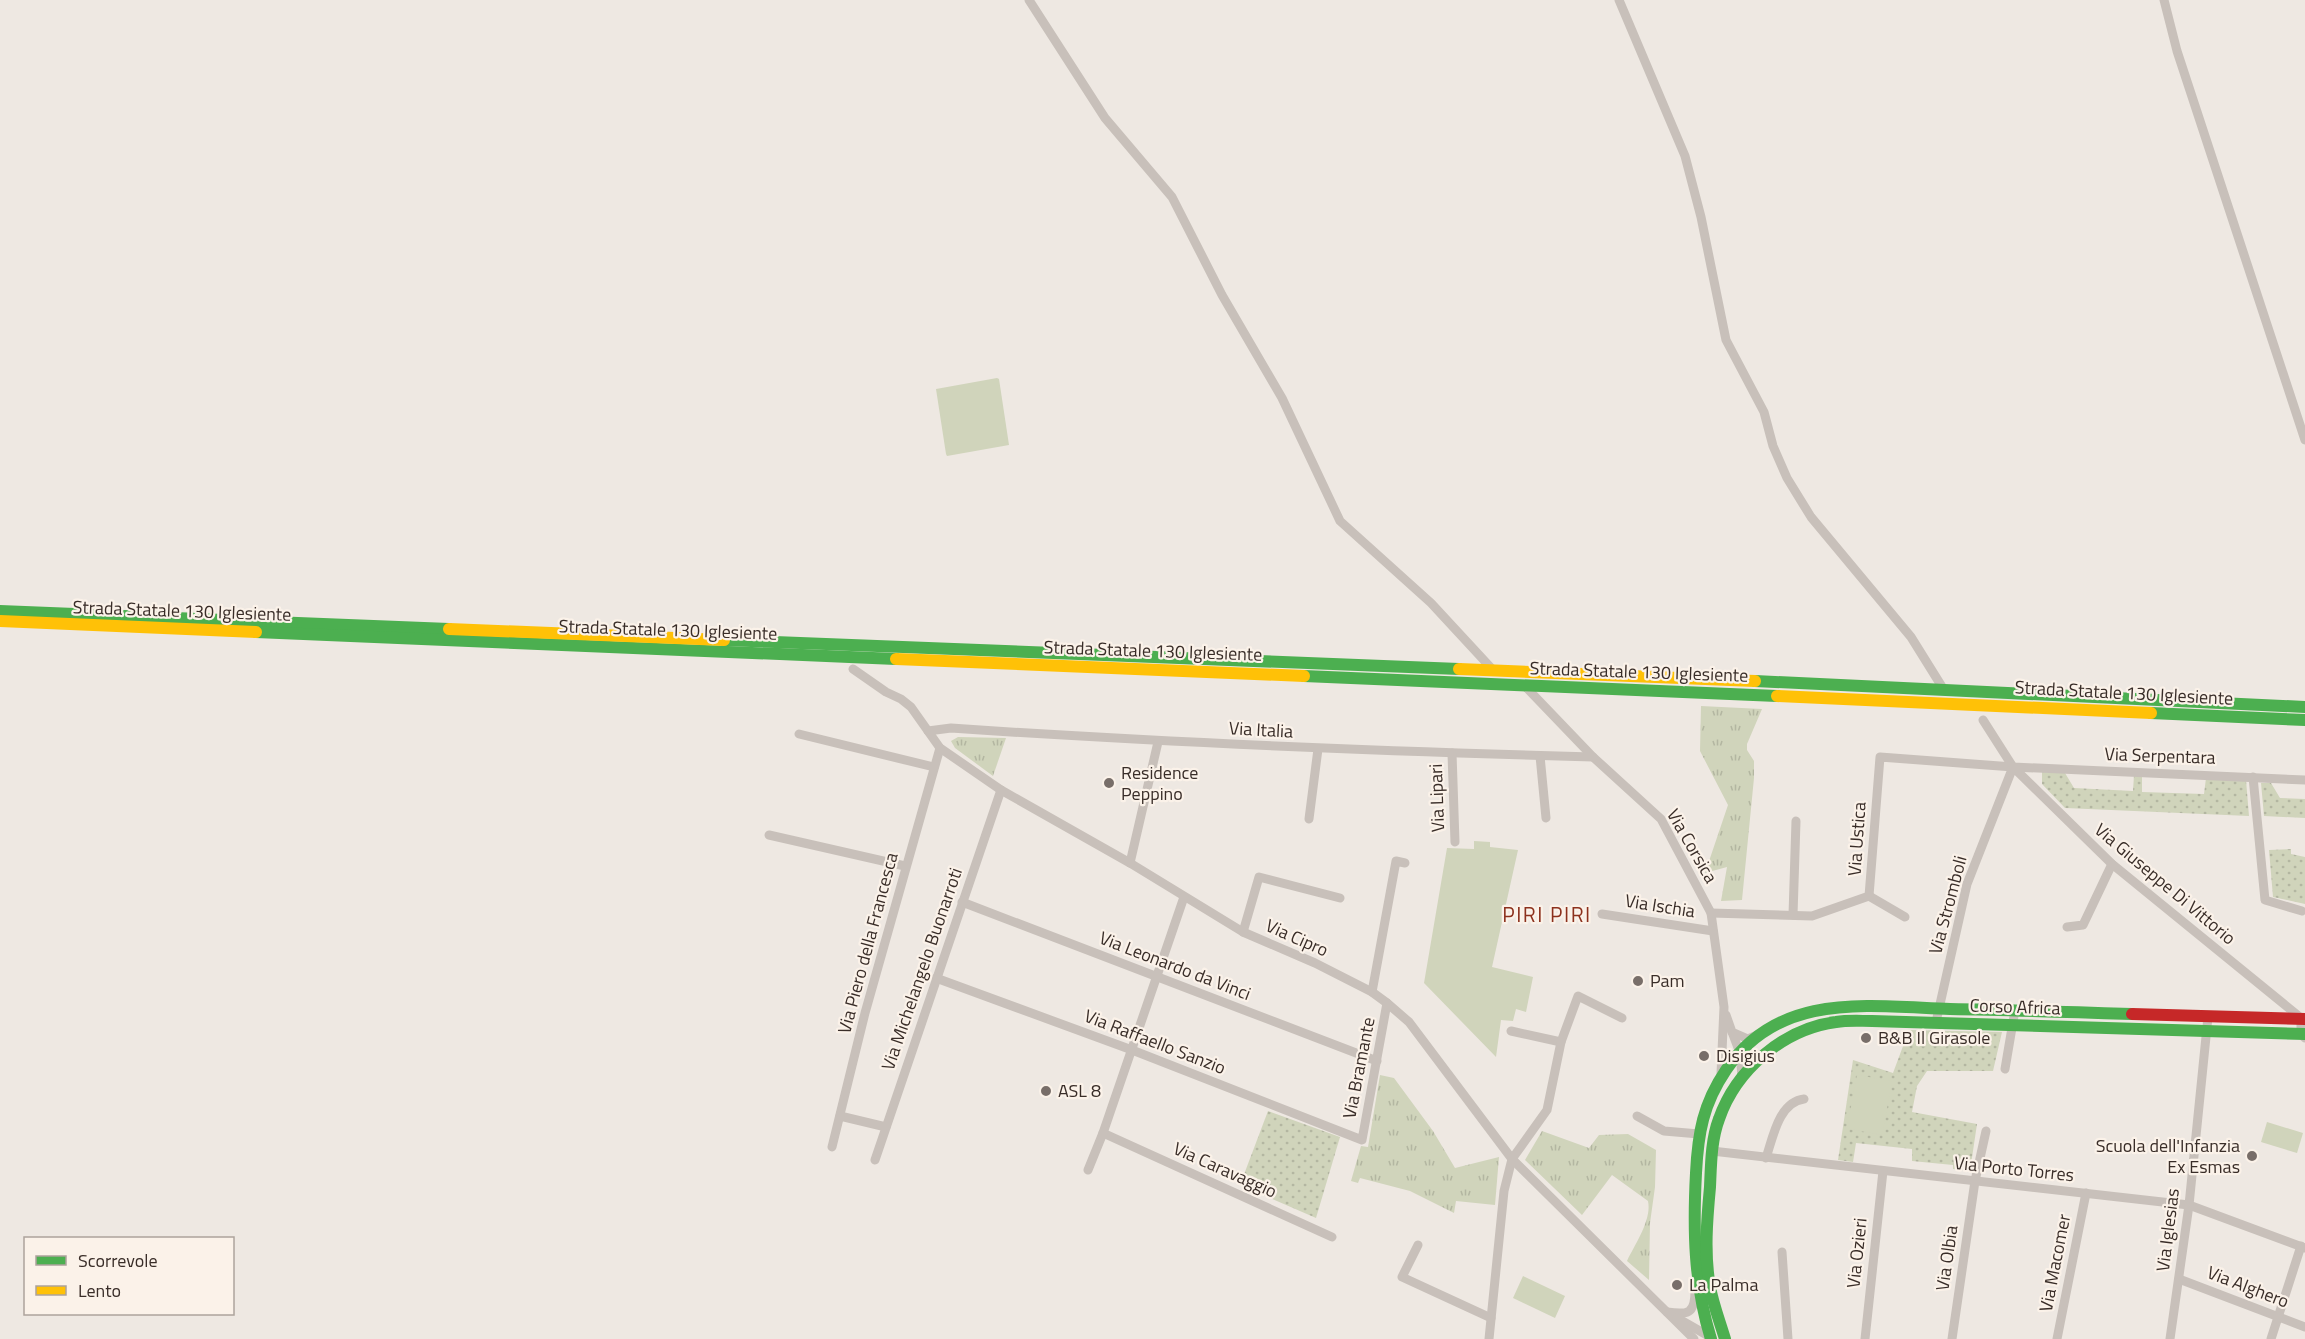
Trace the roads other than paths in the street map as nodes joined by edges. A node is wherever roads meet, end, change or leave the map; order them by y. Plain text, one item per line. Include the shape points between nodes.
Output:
1 (1029, 0) edge
2 (1619, 0) edge
3 (2164, 0) edge
4 (2305, 440) edge
5 (0, 611) edge
6 (0, 621) edge
7 (853, 669) dead end
8 (1493, 670) junction
9 (1524, 685) junction
10 (1944, 690) junction
11 (2305, 707) edge
12 (1983, 720) dead end
13 (2305, 720) edge
14 (928, 731) junction
15 (799, 734) dead end
16 (1158, 742) junction
17 (940, 748) junction
18 (1318, 749) junction
19 (1452, 753) junction
20 (1540, 756) junction
21 (1593, 758) junction
22 (2013, 766) junction
23 (934, 767) junction
24 (2253, 777) junction
25 (2305, 780) edge
26 (1001, 790) junction
27 (1546, 818) dead end
28 (1309, 819) dead end
29 (1796, 820) dead end
30 (769, 835) dead end
31 (1455, 842) dead end
32 (1130, 863) junction
33 (1405, 863) dead end
34 (2112, 864) junction
35 (905, 866) junction
36 (1869, 896) junction
37 (1184, 897) junction
38 (1340, 898) dead end
39 (962, 902) junction
40 (2302, 911) dead end
41 (1711, 913) junction
42 (1602, 914) dead end
43 (1792, 915) junction
44 (1905, 917) dead end
45 (2067, 927) dead end
46 (1713, 931) junction
47 (1243, 932) junction
48 (1157, 977) junction
49 (936, 978) junction
50 (1372, 992) junction
51 (1387, 1003) junction
52 (1724, 1007) junction
53 (1939, 1008) junction
54 (2015, 1010) junction
55 (2208, 1017) junction
56 (1622, 1018) dead end
57 (2303, 1019) edge
58 (1936, 1022) junction
59 (2013, 1024) junction
60 (1511, 1031) dead end
61 (2207, 1031) junction
62 (1732, 1032) junction
63 (1758, 1035) junction
64 (2304, 1035) edge
65 (1561, 1042) junction
66 (1132, 1050) junction
67 (1740, 1053) junction
68 (1377, 1061) junction
69 (2006, 1069) dead end
70 (1721, 1074) junction
71 (1742, 1077) junction
72 (1804, 1099) dead end
73 (840, 1116) junction
74 (1637, 1116) dead end
75 (886, 1127) junction
76 (1986, 1131) dead end
77 (1103, 1133) junction
78 (1699, 1134) junction
79 (1362, 1140) joint
80 (832, 1147) dead end
81 (1712, 1151) junction
82 (1766, 1158) junction
83 (1512, 1159) junction
84 (876, 1160) dead end
85 (1088, 1170) dead end
86 (1882, 1171) junction
87 (1975, 1181) junction
88 (2085, 1193) junction
89 (2188, 1205) junction
90 (1332, 1237) dead end
91 (1418, 1245) dead end
92 (2303, 1247) edge
93 (1782, 1252) dead end
94 (1695, 1274) junction
95 (2179, 1279) junction
96 (1667, 1312) junction
97 (2277, 1317) junction
98 (1491, 1318) junction
99 (2305, 1327) edge
100 (1711, 1338) edge
101 (1489, 1339) edge
102 (1694, 1339) edge
103 (1725, 1339) edge
104 (1788, 1339) edge
105 (1865, 1339) edge
106 (1952, 1339) edge
107 (2057, 1339) edge
108 (2170, 1339) edge
109 (2271, 1339) edge

1 - 8 street via 1105,118 1172,198 1282,398 1340,521 1431,603
2 - 10 street via 1685,156 1726,340 1764,412 1773,446 1788,478 1811,516 1911,637
3 - 4 street via 2180,63
5 - 8 main road, Strada Statale 130 Iglesiente
6 - 9 main road, Strada Statale 130 Iglesiente
7 - 14 street, Via Cipro via 911,707
8 - 10 main road, Strada Statale 130 Iglesiente
9 - 13 main road, Strada Statale 130 Iglesiente
9 - 21 street, Via Corsica
10 - 11 main road, Strada Statale 130 Iglesiente
12 - 22 street, Via Giuseppe Di Vittorio
14 - 16 street, Via Italia via 951,728
14 - 17 street, Via Cipro
15 - 23 street
16 - 18 street, Via Italia
16 - 32 street
17 - 23 street, Via Piero della Francesca
17 - 26 street, Via Cipro
18 - 19 street, Via Italia
18 - 28 street
19 - 20 street, Via Italia
19 - 31 street, Via Lipari
20 - 21 street, Via Italia
20 - 27 street
21 - 41 street, Via Corsica via 1661,819
22 - 24 street, Via Serpentara
22 - 34 street, Via Giuseppe Di Vittorio
22 - 36 street, Via Ustica via 1880,757
22 - 53 street, Via Stromboli via 1967,884
23 - 35 street, Via Piero della Francesca
24 - 25 street, Via Serpentara
24 - 40 street via 2265,900
26 - 32 street, Via Cipro
26 - 39 street, Via Michelangelo Buonarroti
29 - 43 street
30 - 35 street
32 - 37 street, Via Cipro
33 - 50 street via 1396,861
34 - 45 street via 2083,925
34 - 57 street, Via Giuseppe Di Vittorio
35 - 73 street, Via Piero della Francesca
36 - 43 street, Via Ustica via 1812,916
36 - 44 street
37 - 47 street, Via Cipro
37 - 48 street
38 - 47 street via 1258,877
39 - 48 street, Via Leonardo da Vinci
39 - 49 street, Via Michelangelo Buonarroti
41 - 43 street, Via Ustica
41 - 46 street, Via Corsica
42 - 46 street, Via Ischia
46 - 52 street, Via Corsica
47 - 50 street, Via Cipro
48 - 66 street
48 - 68 street, Via Leonardo da Vinci
49 - 66 street, Via Raffaello Sanzio
49 - 75 street, Via Michelangelo Buonarroti
50 - 51 street, Via Cipro
51 - 68 street, Via Bramante
51 - 83 street, Via Cipro via 1409,1022
52 - 62 street
52 - 70 street, Via Corsica
53 - 54 main road, Corso Africa
53 - 58 street, Via Stromboli
53 - 63 main road, Corso Africa via 1860,1006 1811,1013 1784,1020
54 - 55 main road, Corso Africa
54 - 59 street
55 - 57 main road, Corso Africa
55 - 61 street, Via Iglesias
56 - 65 street via 1578,996
57 - 64 street
58 - 59 main road, Corso Africa
58 - 71 main road, Corso Africa via 1834,1022 1805,1030 1775,1046
59 - 61 main road, Corso Africa
59 - 69 street
60 - 65 street
61 - 64 main road, Corso Africa
61 - 89 street, Via Iglesias
62 - 63 street via 1748,1039
62 - 67 street
63 - 67 main road, Corso Africa
65 - 83 street via 1547,1110
66 - 77 street
66 - 79 street, Via Raffaello Sanzio
67 - 70 main road, Corso Africa
67 - 71 street
68 - 79 street, Via Bramante
70 - 78 main road, Corso Africa
71 - 81 main road, Corso Africa via 1719,1119
72 - 82 street via 1787,1108
73 - 75 street
73 - 80 street, Via Piero della Francesca
74 - 78 street via 1664,1131
75 - 84 street, Via Michelangelo Buonarroti
76 - 87 street, Via Olbia
77 - 85 street
77 - 90 street, Via Caravaggio
78 - 94 main road, Corso Africa
81 - 82 street, Via Porto Torres
81 - 103 main road, Corso Africa via 1708,1216 1710,1285
82 - 86 street, Via Porto Torres
83 - 96 street, Via Cipro
83 - 98 street via 1504,1191
86 - 87 street, Via Porto Torres
86 - 105 street, Via Ozieri
87 - 88 street, Via Porto Torres
87 - 106 street, Via Olbia
88 - 89 street, Via Porto Torres
88 - 107 street, Via Macomer
89 - 92 street, Via Porto Torres
89 - 95 street, Via Iglesias
91 - 98 street via 1402,1277
92 - 97 street
93 - 104 street
94 - 96 street via 1695,1305 1690,1312
94 - 100 main road, Corso Africa
95 - 97 street, Via Alghero
95 - 108 street, Via Iglesias
96 - 100 street, Via Cipro
96 - 102 street, Via Cipro
97 - 99 street, Via Alghero
97 - 109 street
98 - 101 street

